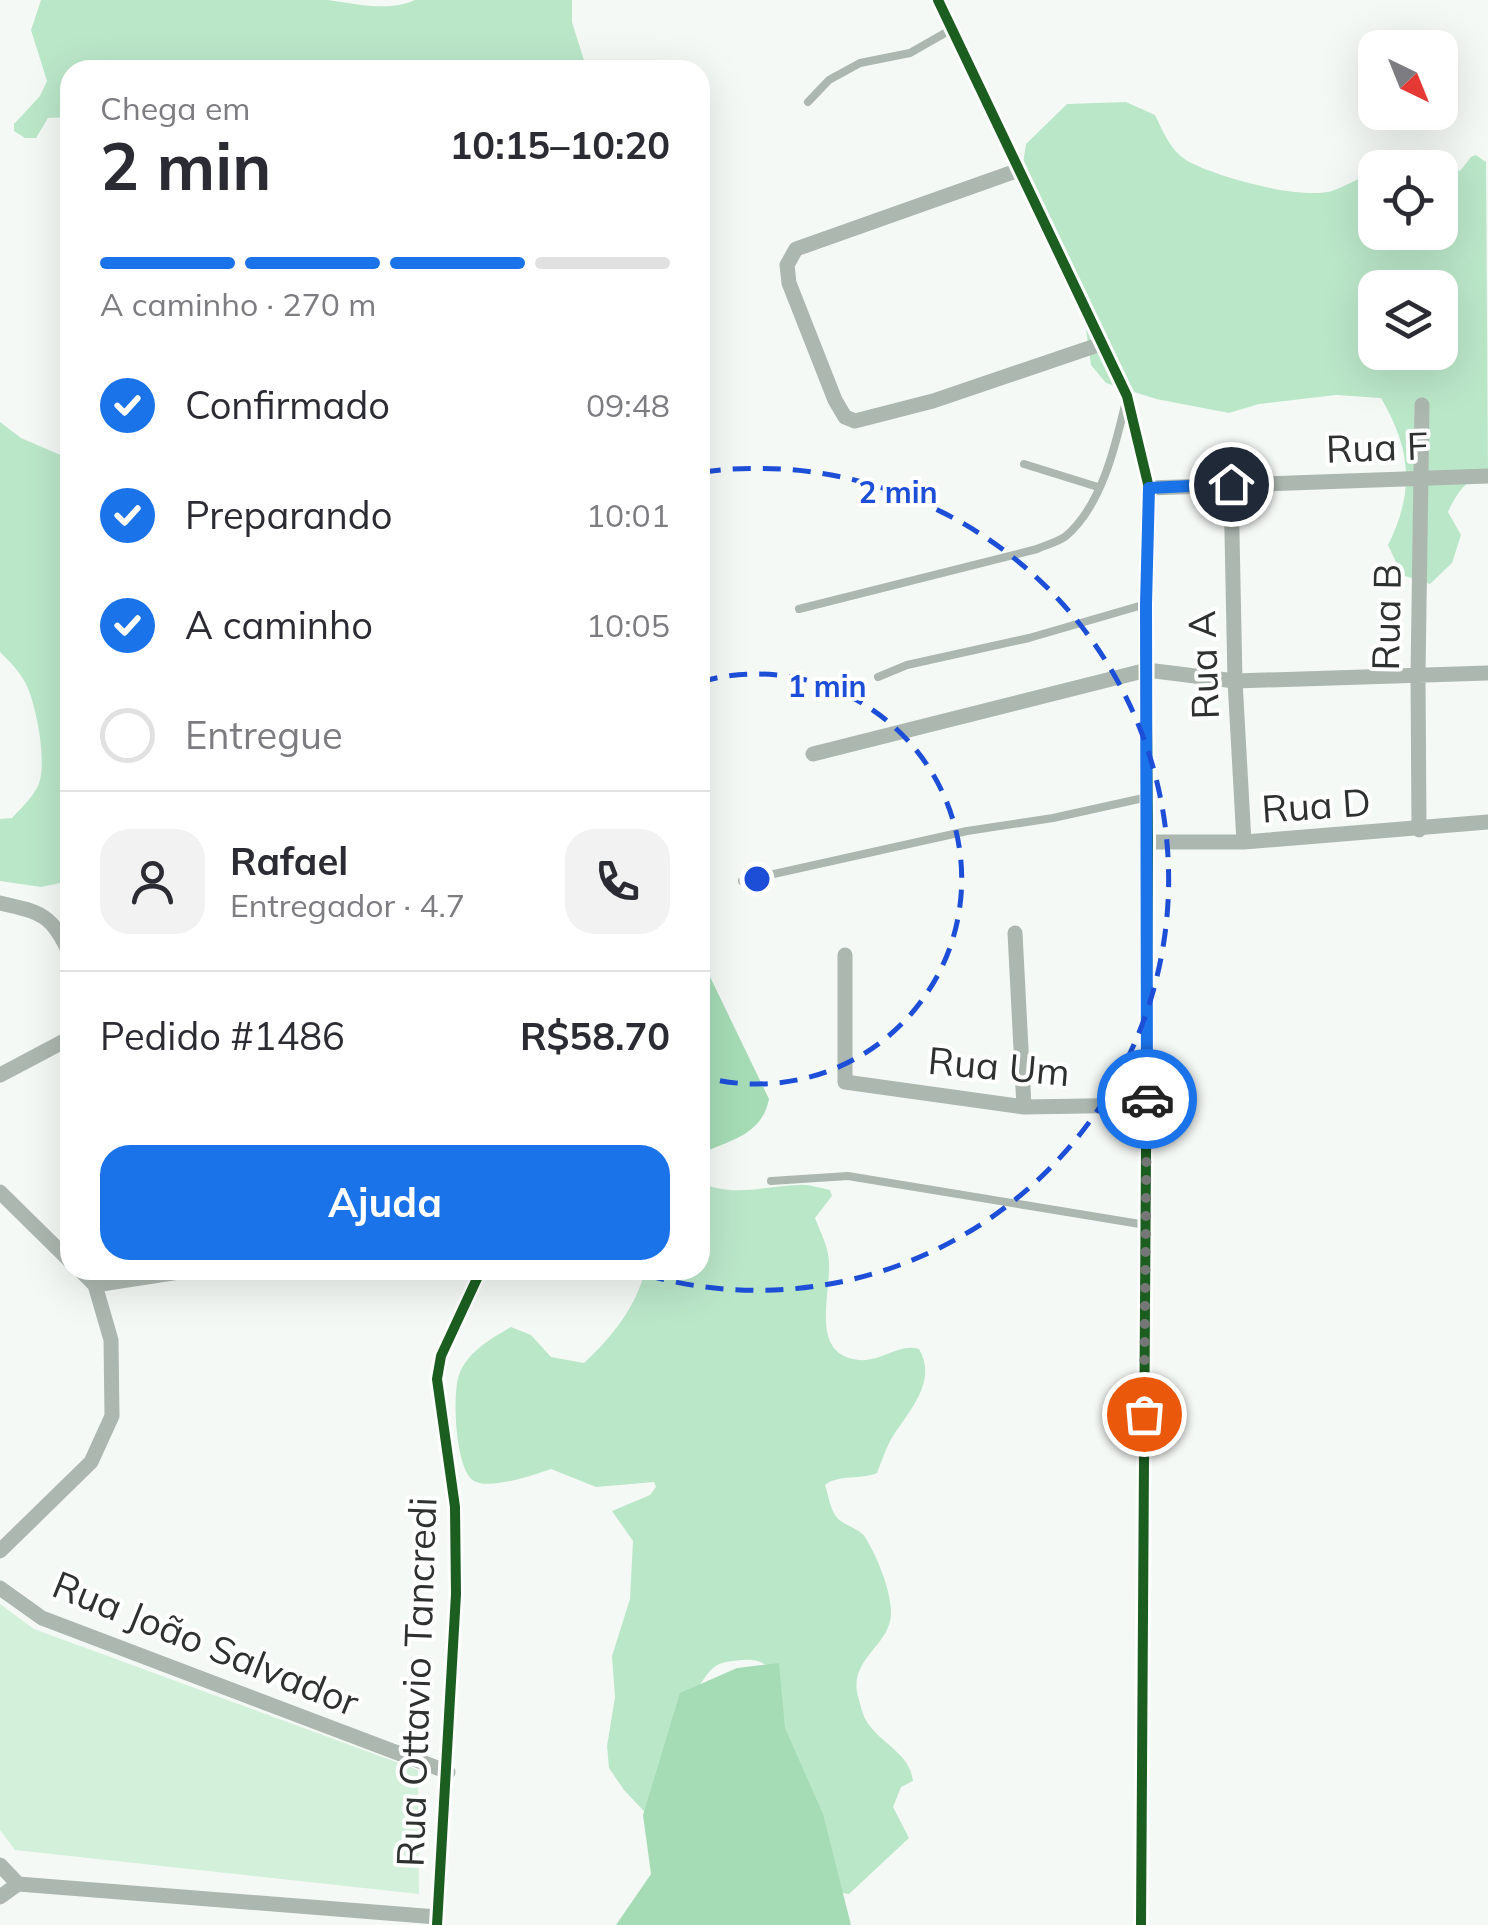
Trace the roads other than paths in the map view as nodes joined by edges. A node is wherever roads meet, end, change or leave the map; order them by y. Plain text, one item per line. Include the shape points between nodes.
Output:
1 (938, 0) edge
2 (952, 29) junction
3 (808, 102) dead end
4 (1019, 170) junction
5 (1101, 344) junction
6 (1127, 396) junction
7 (1422, 405) dead end
8 (1024, 464) dead end
9 (1488, 476) edge
10 (1421, 478) junction
11 (1231, 484) junction
12 (1098, 487) junction
13 (1149, 488) junction
14 (1146, 604) junction
15 (799, 609) dead end
16 (1147, 670) junction
17 (1488, 673) edge
18 (1418, 675) junction
19 (878, 677) dead end
20 (1235, 681) junction
21 (813, 754) dead end
22 (1148, 797) junction
23 (1488, 822) edge
24 (1419, 830) junction
25 (1148, 842) junction
26 (1244, 842) junction
27 (742, 881) dead end
28 (0, 902) edge
29 (1014, 933) dead end
30 (60, 937) edge
31 (845, 955) dead end
32 (60, 1043) edge
33 (0, 1074) edge
34 (1147, 1105) junction
35 (1024, 1107) junction
36 (771, 1181) dead end
37 (0, 1192) edge
38 (1146, 1225) junction
39 (60, 1251) edge
40 (90, 1280) edge
41 (127, 1280) edge
42 (476, 1280) edge
43 (95, 1285) junction
44 (0, 1551) edge
45 (0, 1588) edge
46 (448, 1772) junction
47 (0, 1864) edge
48 (18, 1884) junction
49 (0, 1897) edge
50 (437, 1921) edge
51 (1141, 1925) edge

1 - 2 street
2 - 3 lane via 910,53 860,64 829,80
2 - 4 street
4 - 5 street
4 - 5 street via 796,249 787,266 789,283 835,400 855,422
5 - 6 street
6 - 12 lane
6 - 13 street
7 - 10 street, Rua B
8 - 12 lane
9 - 10 street, Rua F
10 - 11 street, Rua F
10 - 18 street, Rua B
11 - 13 street, Rua F
11 - 20 street, Rua A
12 - 15 lane via 1083,517 1050,544
13 - 14 street
14 - 16 street
14 - 19 lane
16 - 20 street
16 - 21 street
16 - 22 street
17 - 18 street
18 - 20 street
18 - 24 street, Rua B
20 - 26 street, Rua A
22 - 25 street
22 - 27 lane
23 - 24 street, Rua D
24 - 26 street, Rua D
25 - 26 street, Rua D
25 - 34 street
28 - 30 street via 51,920
29 - 35 street
31 - 35 street, Rua Um via 845,1082
32 - 33 street
34 - 35 street, Rua Um
34 - 38 street
36 - 38 lane via 848,1176
37 - 39 street
38 - 51 street
40 - 43 street
41 - 43 street
42 - 46 street, Rua Ottavio Tancredi via 437,1379 455,1508
43 - 44 street via 111,1340 112,1416 90,1462
45 - 46 street, Rua João Salvador via 42,1618
46 - 50 street, Rua Ottavio Tancredi
47 - 48 street
48 - 49 street
48 - 50 street

